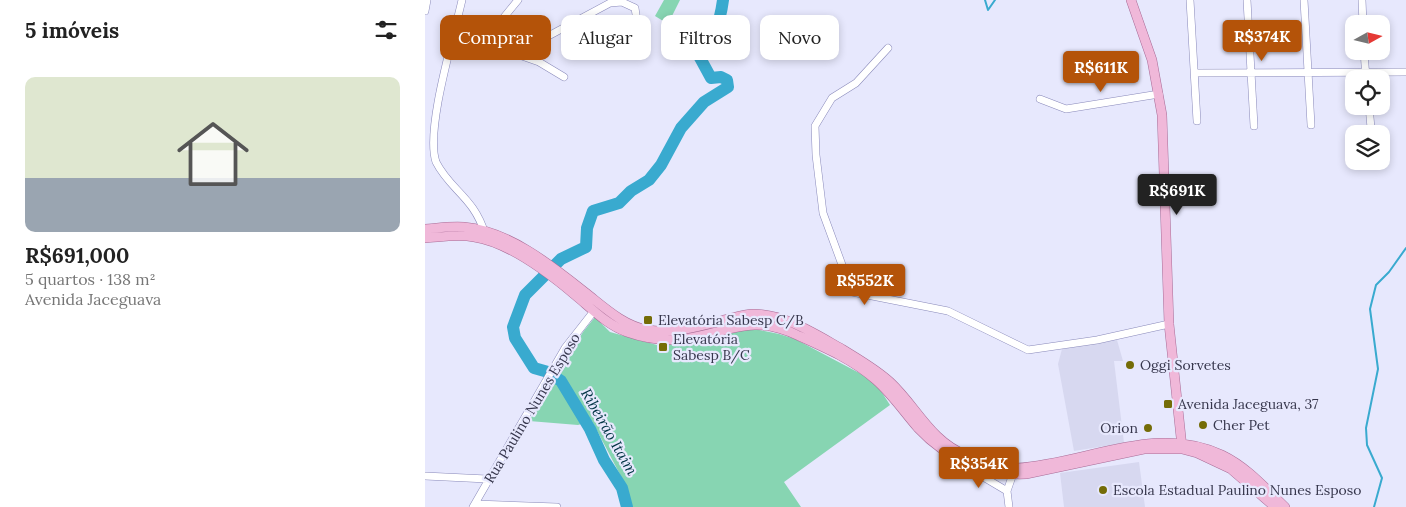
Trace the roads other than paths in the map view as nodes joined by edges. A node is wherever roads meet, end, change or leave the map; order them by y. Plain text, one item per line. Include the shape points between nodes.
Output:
1 (427, 0) edge
2 (462, 0) edge
3 (518, 0) edge
4 (1131, 0) edge
5 (1190, 0) edge
6 (1247, 0) edge
7 (1305, 0) edge
8 (1362, 0) edge
9 (425, 11) edge
10 (458, 15) edge
11 (506, 15) edge
12 (590, 15) edge
13 (636, 15) edge
14 (1363, 15) edge
15 (887, 48) dead end
16 (446, 60) edge
17 (533, 60) edge
18 (1406, 72) edge
19 (1195, 73) junction
20 (1251, 73) junction
21 (1309, 74) junction
22 (1390, 74) edge
23 (1345, 75) edge
24 (564, 77) dead end
25 (1159, 94) junction
26 (1040, 99) dead end
27 (1197, 121) dead end
28 (1311, 125) dead end
29 (1254, 126) dead end
30 (425, 229) edge
31 (485, 235) junction
32 (425, 238) edge
33 (559, 276) junction
34 (569, 279) junction
35 (594, 311) junction
36 (619, 319) junction
37 (1169, 324) junction
38 (1182, 446) junction
39 (977, 463) junction
40 (1014, 472) junction
41 (425, 476) edge
42 (487, 480) junction
43 (1007, 491) junction
44 (474, 505) edge
45 (557, 507) edge
46 (1009, 507) edge
47 (1275, 507) edge
48 (1285, 507) edge

1 - 9 street
2 - 10 street
3 - 11 street
4 - 25 main road via 1152,60
5 - 19 street
6 - 20 street
7 - 21 street
8 - 14 street
12 - 13 street via 615,2 627,3 635,8
15 - 37 street via 856,83 832,98 815,126 823,213 852,292 948,311 1028,350 1097,340
16 - 31 street via 431,148 435,162 473,206
17 - 24 street
18 - 22 street
19 - 20 street
19 - 27 street
20 - 21 street
20 - 29 street
21 - 23 street
21 - 28 street
25 - 26 street via 1066,109
25 - 37 main road
30 - 31 main road via 463,227
31 - 32 main road
31 - 33 main road
33 - 34 main road
33 - 35 main road
34 - 35 main road via 593,304
34 - 36 main road
35 - 36 main road via 599,309
35 - 39 main road via 615,327 663,339 683,339 752,324 797,334 866,372 885,388 936,446 959,460
35 - 42 street, Rua Paulino Nunes Esposo via 565,348
36 - 39 main road via 647,330 703,326 750,314 768,315 792,323 870,367 890,382 939,439
37 - 38 main road
38 - 40 main road via 1127,446
38 - 47 main road via 1231,469
38 - 48 main road via 1207,449 1236,463
39 - 40 main road
39 - 43 street via 977,472 984,479
40 - 43 street
41 - 42 street
42 - 44 street, Rua Paulino Nunes Esposo
43 - 46 street
44 - 45 street

